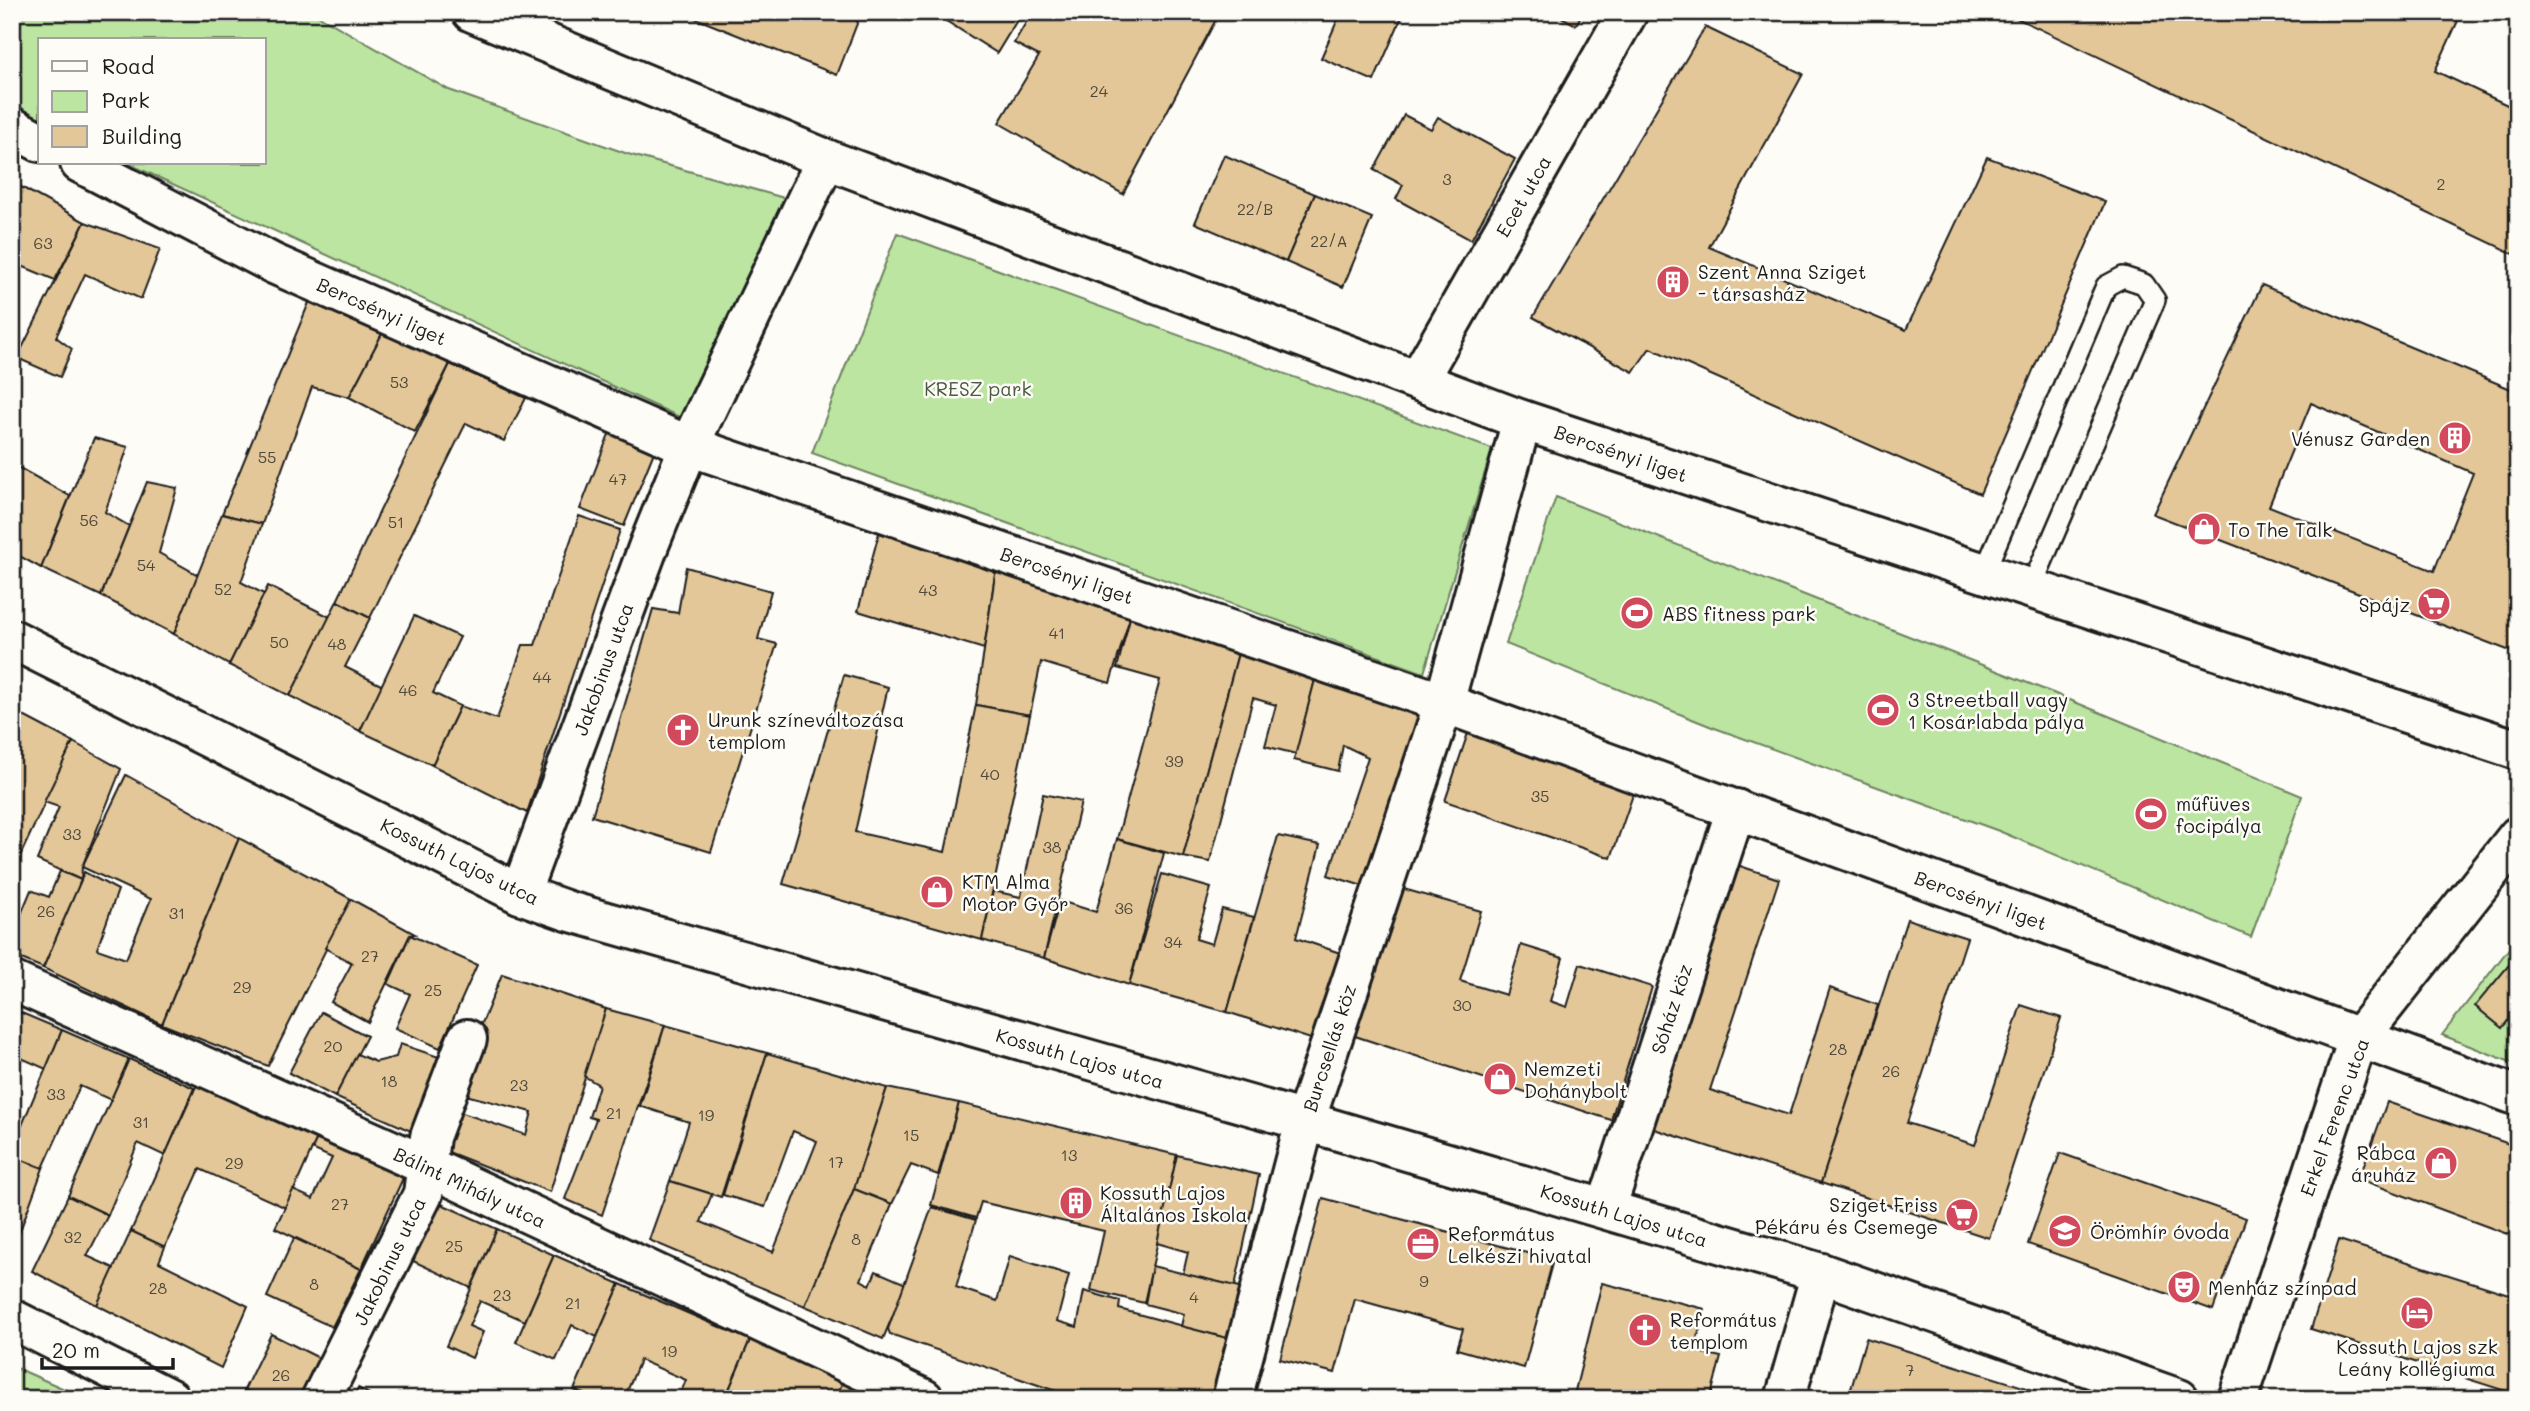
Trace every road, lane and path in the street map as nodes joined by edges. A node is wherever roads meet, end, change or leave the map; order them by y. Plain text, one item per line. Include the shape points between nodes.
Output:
1 (472, 12) edge
2 (1628, 12) edge
3 (12, 127) edge
4 (38, 141) edge
5 (826, 159) junction
6 (82, 164) edge
7 (1418, 380) junction
8 (1522, 420) junction
9 (689, 446) junction
10 (1983, 575) junction
11 (2030, 590) junction
12 (12, 639) edge
13 (1444, 703) junction
14 (2518, 750) edge
15 (1736, 810) junction
16 (2518, 836) edge
17 (520, 894) junction
18 (12, 981) edge
19 (467, 1039) dead end
20 (2358, 1039) junction
21 (2518, 1096) edge
22 (1305, 1121) junction
23 (428, 1166) junction
24 (1606, 1209) junction
25 (1821, 1273) junction
26 (12, 1319) edge
27 (170, 1399) edge
28 (321, 1399) edge
29 (924, 1399) edge
30 (1232, 1399) edge
31 (1785, 1399) edge
32 (2179, 1399) edge
33 (2238, 1399) edge

1 - 5 street, Bercsényi liget
2 - 7 street, Ecet utca
3 - 4 street
5 - 7 street, Bercsényi liget
5 - 9 street
6 - 9 street, Bercsényi liget via 274,264
7 - 8 street, Bercsényi liget
8 - 10 street, Bercsényi liget
8 - 13 street
9 - 13 street, Bercsényi liget
9 - 17 street, Jakobinus utca
10 - 11 street, Bercsényi liget
10 - 11 lane via 2106,286 2123,277 2144,284 2155,300
11 - 14 street, Bercsényi liget
12 - 17 street, Kossuth Lajos utca
13 - 15 street, Bercsényi liget
13 - 22 street, Burcsellás köz
15 - 20 street, Bercsényi liget
15 - 24 street, Sóház köz
16 - 20 street, Erkel Ferenc utca
17 - 22 street, Kossuth Lajos utca
18 - 23 street, Bálint Mihály utca
19 - 23 street, Jakobinus utca via 430,1137
20 - 21 street, Bercsényi liget
20 - 33 street, Erkel Ferenc utca
22 - 24 street, Kossuth Lajos utca
22 - 30 street, Burcsellás köz
23 - 28 street, Jakobinus utca via 423,1194
23 - 29 street, Bálint Mihály utca
24 - 25 street, Kossuth Lajos utca
25 - 31 street
25 - 32 street, Kossuth Lajos utca
26 - 27 street

